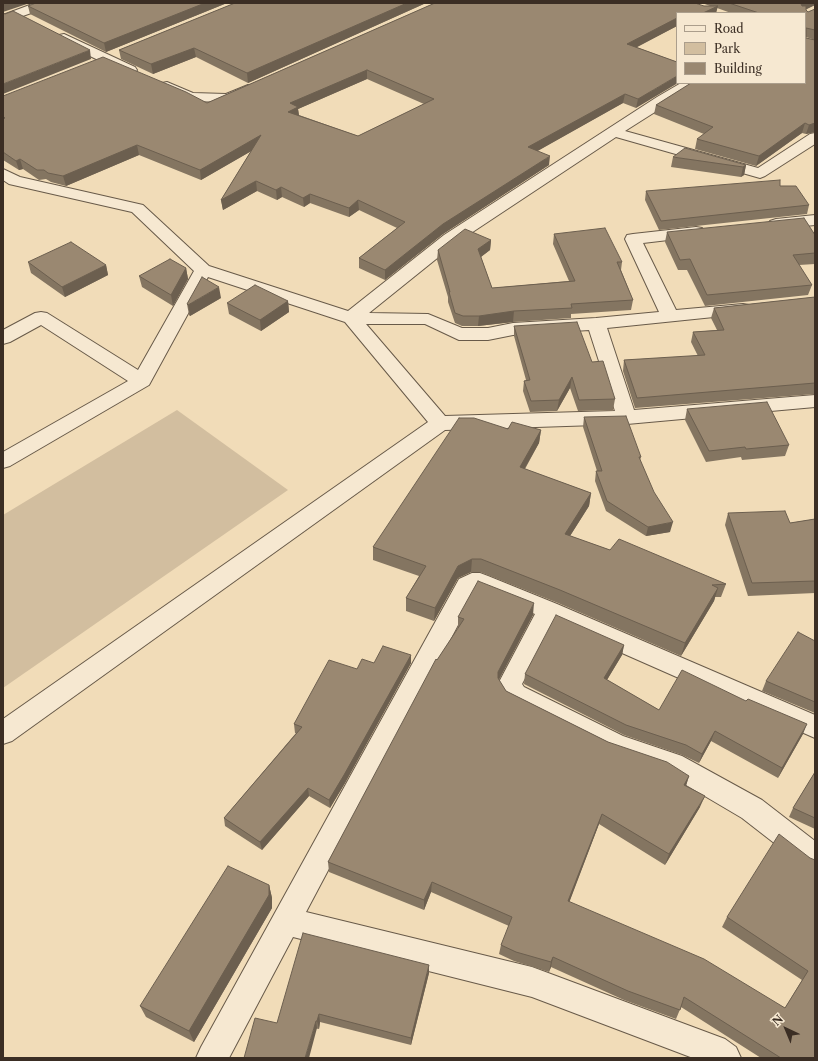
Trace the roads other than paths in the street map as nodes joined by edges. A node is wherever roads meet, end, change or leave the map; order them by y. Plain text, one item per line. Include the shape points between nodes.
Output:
1 (48, 3) edge
2 (9, 17) edge
3 (29, 21) edge
4 (50, 31) edge
5 (121, 53) edge
6 (106, 59) junction
7 (92, 65) edge
8 (141, 75) edge
9 (155, 81) edge
10 (689, 84) edge
11 (256, 85) edge
12 (614, 132) junction
13 (815, 138) edge
14 (3, 174) edge
15 (813, 223) edge
16 (763, 225) edge
17 (709, 231) edge
18 (203, 270) junction
19 (762, 307) edge
20 (670, 316) junction
21 (351, 318) junction
22 (596, 324) junction
23 (3, 338) edge
24 (142, 381) junction
25 (815, 401) edge
26 (627, 417) junction
27 (440, 423) junction
28 (3, 461) edge
29 (549, 610) junction
30 (815, 727) edge
31 (3, 733) edge
32 (815, 858) edge
33 (287, 921) junction
34 (212, 1058) edge
35 (725, 1058) edge

1 - 2 street
2 - 3 street
4 - 6 street
5 - 6 street
6 - 7 street
6 - 8 street
9 - 11 street via 190,97 228,98
10 - 12 street
12 - 13 street via 760,173
12 - 21 street via 450,239
14 - 18 street via 15,181 137,208
15 - 16 street
17 - 20 street via 633,239
18 - 21 street
18 - 24 street
19 - 20 street
20 - 22 street
21 - 22 street via 428,319 460,334 488,334 513,329
21 - 27 street
22 - 26 street
23 - 24 street via 41,317
24 - 28 street
25 - 26 street
26 - 27 street
27 - 31 street
29 - 30 street
29 - 32 street via 510,684 510,689 615,744 672,764 752,809
29 - 33 street via 480,582 467,585
33 - 34 street
33 - 35 street via 532,982 714,1050

